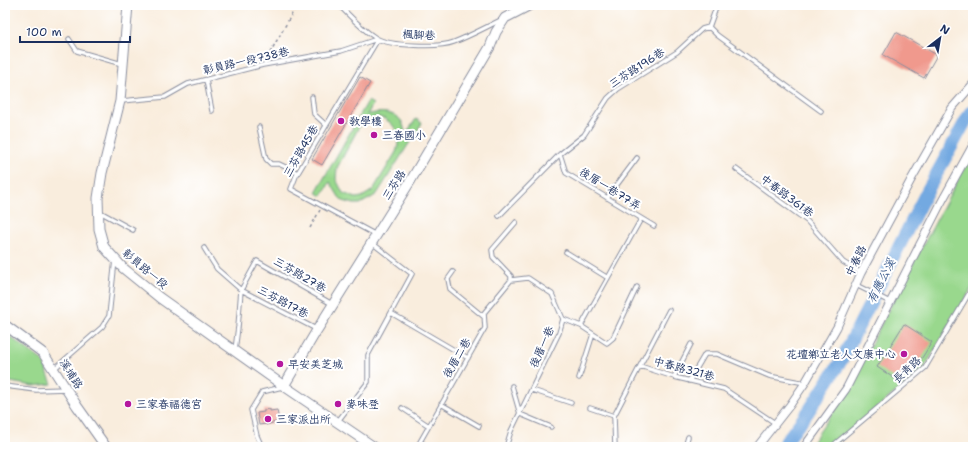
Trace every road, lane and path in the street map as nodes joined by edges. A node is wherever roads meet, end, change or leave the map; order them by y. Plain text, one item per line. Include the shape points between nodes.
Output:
1 (128, 5) edge
2 (297, 5) edge
3 (340, 5) edge
4 (530, 5) edge
5 (717, 5) edge
6 (504, 18) junction
7 (709, 27) junction
8 (69, 39) dead end
9 (378, 39) junction
10 (123, 64) junction
11 (263, 65) junction
12 (206, 80) junction
13 (973, 84) edge
14 (312, 97) dead end
15 (120, 101) junction
16 (212, 111) dead end
17 (820, 111) dead end
18 (326, 125) junction
19 (259, 126) dead end
20 (973, 145) edge
21 (560, 154) junction
22 (637, 158) dead end
23 (736, 169) dead end
24 (298, 173) junction
25 (607, 198) junction
26 (322, 206) junction
27 (98, 210) junction
28 (499, 216) dead end
29 (641, 219) junction
30 (516, 222) dead end
31 (654, 226) dead end
32 (310, 228) dead end
33 (133, 230) dead end
34 (374, 239) junction
35 (204, 248) dead end
36 (566, 252) dead end
37 (114, 260) junction
38 (453, 272) dead end
39 (860, 273) junction
40 (608, 278) junction
41 (511, 280) junction
42 (856, 285) junction
43 (637, 287) dead end
44 (973, 289) edge
45 (241, 290) junction
46 (890, 302) junction
47 (333, 305) junction
48 (669, 310) dead end
49 (392, 313) junction
50 (484, 317) junction
51 (563, 319) junction
52 (5, 325) edge
53 (581, 326) junction
54 (317, 330) junction
55 (594, 334) junction
56 (691, 344) dead end
57 (235, 350) junction
58 (468, 358) junction
59 (640, 366) junction
60 (54, 369) junction
61 (674, 377) junction
62 (579, 378) dead end
63 (689, 381) junction
64 (805, 383) junction
65 (5, 386) edge
66 (284, 386) junction
67 (512, 386) dead end
68 (66, 389) junction
69 (532, 390) junction
70 (571, 403) dead end
71 (441, 404) junction
72 (402, 408) dead end
73 (590, 408) dead end
74 (520, 414) junction
75 (614, 416) junction
76 (337, 422) junction
77 (776, 424) junction
78 (429, 426) junction
79 (479, 426) dead end
80 (551, 427) dead end
81 (688, 437) dead end
82 (420, 442) junction
83 (106, 447) edge
84 (262, 447) edge
85 (374, 447) edge
86 (417, 447) edge
87 (429, 447) edge
88 (506, 447) edge
89 (615, 447) edge
90 (685, 447) edge
91 (757, 447) edge
92 (804, 447) edge
93 (831, 447) edge

1 - 10 street, 彰員路一段
2 - 11 path
3 - 9 lane, 楓腳巷 via 358,25
4 - 6 street
5 - 7 lane
6 - 9 lane, 楓腳巷 via 453,43 429,46
6 - 34 street, 三芬路 via 490,47
7 - 17 lane
7 - 21 lane, 三芬路196巷 via 702,29 677,52 618,89 608,98 584,134
8 - 10 lane via 77,51
9 - 11 lane, 彰員路一段738巷 via 341,51
9 - 18 lane, 三芬路45巷
10 - 15 street, 彰員路一段
11 - 12 lane, 彰員路一段738巷
12 - 15 lane, 彰員路一段738巷 via 188,84 165,97
12 - 16 lane
13 - 39 street, 中春路 via 952,108
14 - 18 lane via 314,114
15 - 27 street, 彰員路一段 via 102,173
18 - 24 lane, 三芬路45巷
19 - 24 lane via 266,160
20 - 46 street
21 - 25 lane, 後厝一巷77弄 via 566,173
21 - 28 lane, 三芬路196巷
22 - 25 lane
23 - 39 lane, 中春路361巷 via 807,220 843,262
24 - 26 lane, 三芬路45巷 via 291,189
25 - 29 lane, 後厝一巷77弄
26 - 32 path
26 - 34 lane, 三芬路45巷
27 - 33 lane
27 - 37 street, 彰員路一段 via 99,229 104,247
29 - 31 lane, 後厝一巷77弄
29 - 40 lane
30 - 41 lane via 492,250 493,257 512,276
34 - 47 street, 三芬路
34 - 49 lane, 三芬路45巷 via 412,274
35 - 45 lane, 三芬路17巷 via 217,269
36 - 40 lane
37 - 57 street, 彰員路一段 via 160,298
37 - 60 lane via 109,316 102,327
38 - 50 lane via 448,279 450,289
39 - 42 street, 中春路
40 - 53 lane
41 - 50 lane, 後厝二巷 via 484,313
41 - 51 lane via 528,278 552,294
42 - 46 lane
42 - 64 street, 中春路 via 837,327
43 - 55 lane, 後厝一巷 via 613,338 607,343
44 - 93 lane, 長青路 via 925,368
45 - 47 lane, 三芬路27巷 via 257,262
45 - 54 lane, 三芬路17巷
45 - 57 lane
46 - 92 street via 846,389
47 - 54 street, 三芬路
48 - 59 lane, 中春路321巷
49 - 58 lane
49 - 76 lane via 368,355 368,382
50 - 58 lane, 後厝二巷 via 485,328
51 - 53 lane, 後厝一巷
51 - 69 lane, 後厝一巷
52 - 60 street, 溪埔路 via 43,353
53 - 55 lane, 後厝一巷
54 - 66 street, 三芬路
55 - 62 lane
56 - 61 lane
57 - 66 street, 彰員路一段
58 - 71 lane, 後厝二巷
59 - 61 lane, 中春路321巷
59 - 75 lane
60 - 68 street, 溪埔路
61 - 63 lane, 中春路321巷
63 - 64 lane via 705,354 717,354 769,376
63 - 77 lane, 中春路321巷 via 724,389
64 - 77 street, 中春路
65 - 68 lane via 36,390
66 - 76 street, 彰員路一段
66 - 84 lane via 262,392 251,410
67 - 74 lane
68 - 83 street, 溪埔路
69 - 70 lane
69 - 74 lane, 後厝一巷
71 - 78 lane, 後厝二巷
71 - 79 lane
72 - 78 lane
73 - 75 lane
74 - 80 lane
74 - 88 lane, 後厝一巷
75 - 89 lane
76 - 85 street, 彰員路一段
77 - 91 street, 中春路
78 - 82 lane, 後厝二巷
81 - 90 lane
82 - 86 lane, 後厝二巷
82 - 87 lane

